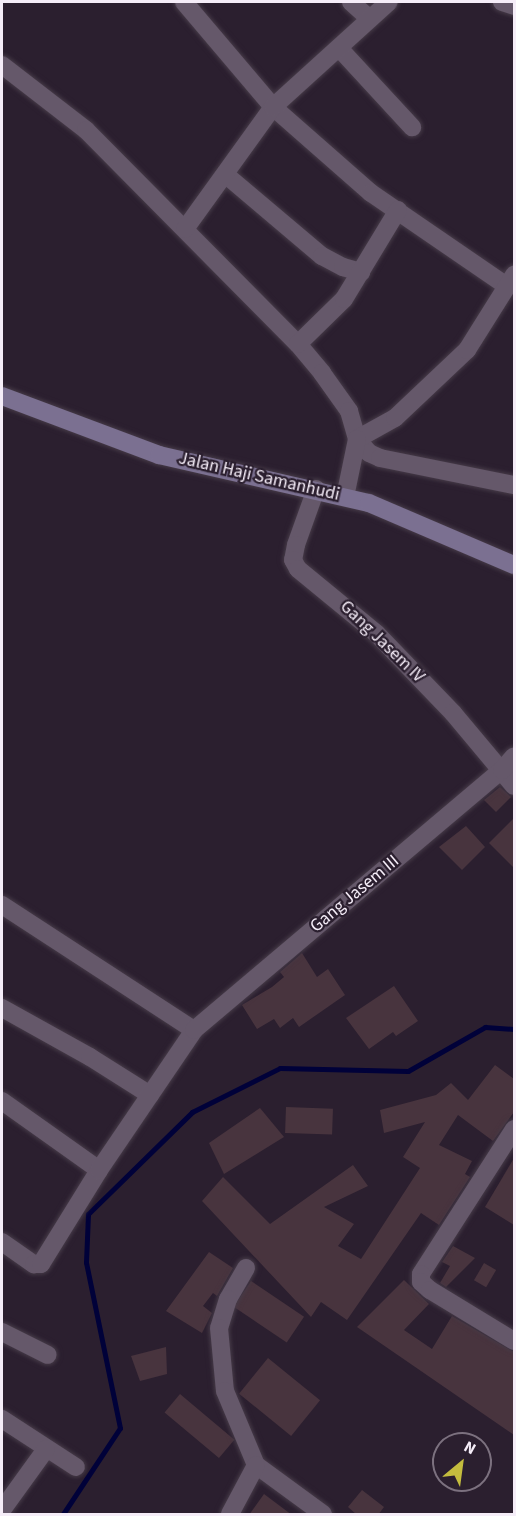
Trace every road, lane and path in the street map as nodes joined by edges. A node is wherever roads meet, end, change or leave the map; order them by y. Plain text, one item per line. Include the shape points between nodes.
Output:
1 (184, 2) edge
2 (351, 2) edge
3 (389, 2) edge
4 (502, 2) edge
5 (514, 6) edge
6 (370, 19) junction
7 (339, 48) junction
8 (2, 65) edge
9 (273, 107) junction
10 (412, 127) dead end
11 (226, 175) junction
12 (398, 210) junction
13 (185, 229) junction
14 (361, 272) junction
15 (511, 281) edge
16 (298, 344) junction
17 (2, 396) edge
18 (357, 439) junction
19 (514, 485) edge
20 (316, 489) junction
21 (345, 497) junction
22 (513, 561) edge
23 (514, 756) edge
24 (502, 770) junction
25 (514, 786) edge
26 (2, 905) edge
27 (2, 1008) edge
28 (194, 1030) junction
29 (150, 1095) junction
30 (2, 1101) edge
31 (514, 1129) edge
32 (99, 1170) junction
33 (2, 1242) edge
34 (246, 1268) dead end
35 (2, 1332) edge
36 (514, 1341) edge
37 (48, 1355) dead end
38 (2, 1419) edge
39 (45, 1449) junction
40 (256, 1465) junction
41 (76, 1467) dead end
42 (2, 1509) edge
43 (230, 1515) edge
44 (323, 1515) edge

1 - 9 street
2 - 6 street
3 - 6 street
4 - 5 street
6 - 7 street
7 - 9 street
7 - 10 street
8 - 13 street via 86,130
9 - 11 street
9 - 12 street via 371,192
11 - 13 street
11 - 14 street via 322,256
12 - 14 street
12 - 15 street
13 - 16 street
14 - 16 street via 344,299
15 - 18 street via 467,350 395,418
16 - 18 street via 349,411
17 - 20 street, Jalan Haji Samanhudi via 159,455
18 - 19 street via 376,457
18 - 21 street
20 - 21 street, Jalan Haji Samanhudi
20 - 24 street, Gang Jasem IV via 296,545 293,560 298,569 377,634
21 - 22 street, Jalan Haji Samanhudi
23 - 24 street, Gang Jasem III
24 - 25 street, Gang Jasem IV
24 - 28 street, Gang Jasem III
26 - 28 street
27 - 29 street
28 - 29 street, Gang Jasem III
29 - 32 street, Gang Jasem III
30 - 32 street
31 - 36 street via 421,1274 421,1282
32 - 33 street, Gang Jasem III via 41,1264 34,1264
34 - 40 street via 228,1299 219,1328 225,1391
35 - 37 street
38 - 39 street
39 - 41 street
39 - 42 street
40 - 43 street
40 - 44 street

